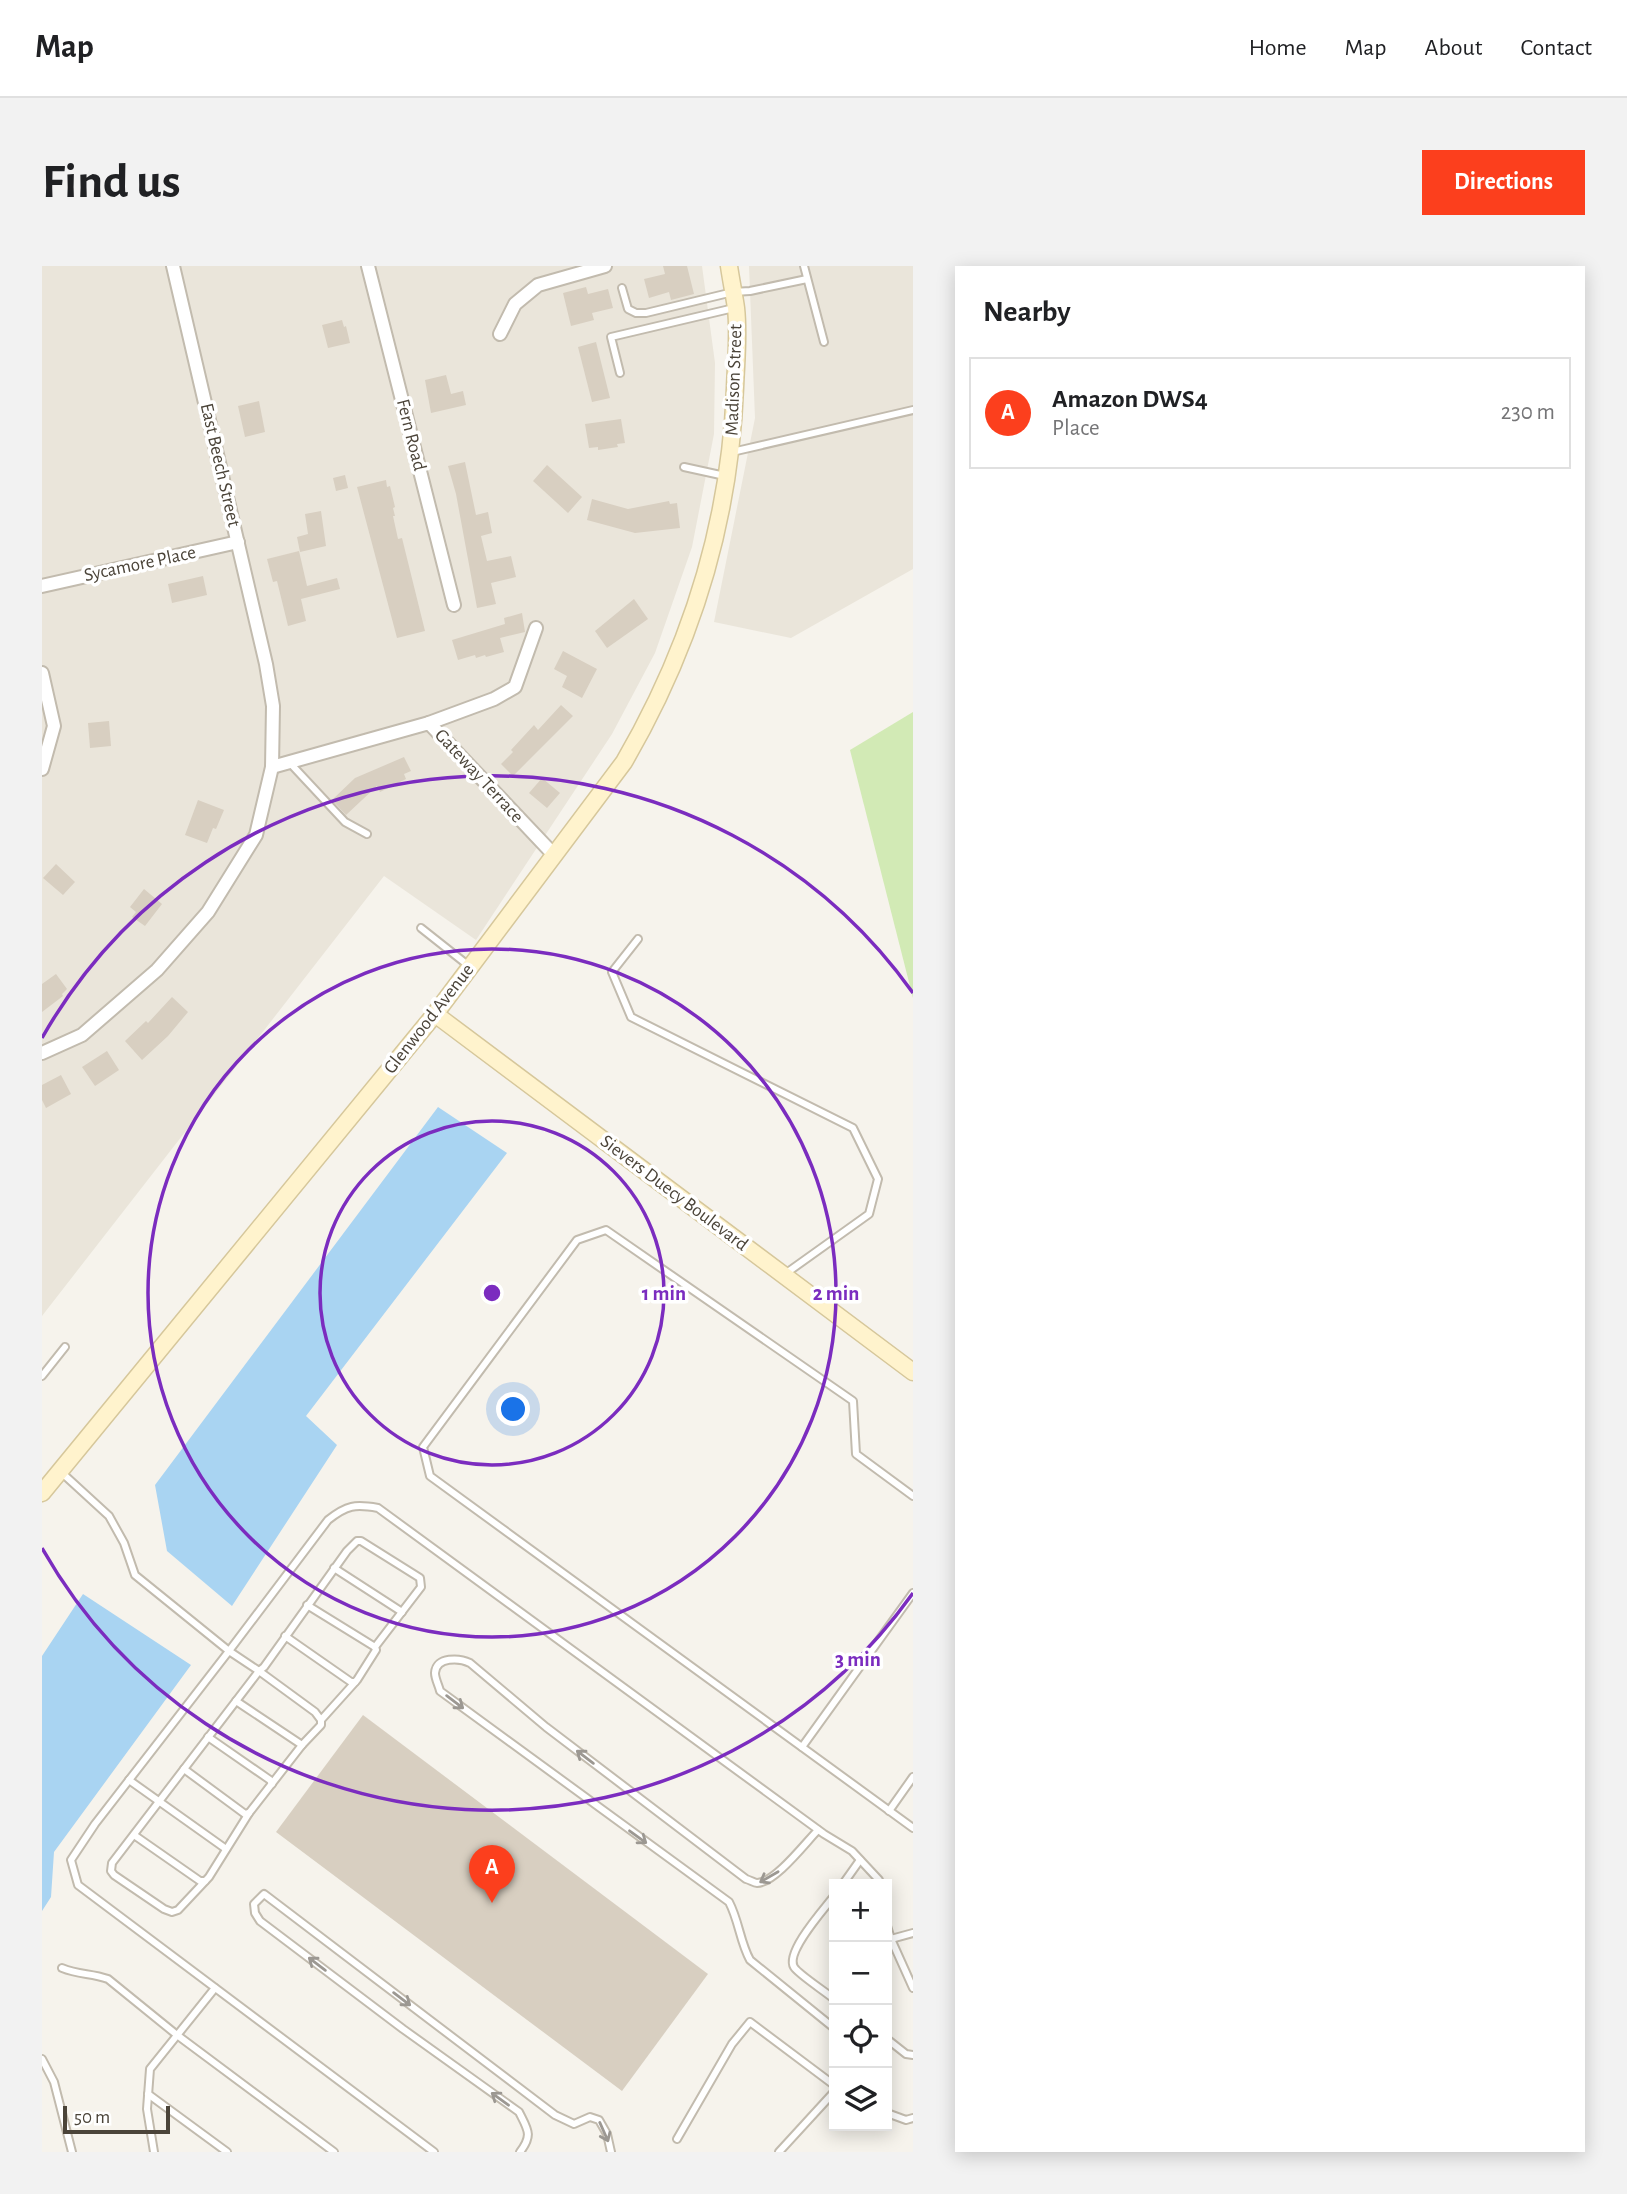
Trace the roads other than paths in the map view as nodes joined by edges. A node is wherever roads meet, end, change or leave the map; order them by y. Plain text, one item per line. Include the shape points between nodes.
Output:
1 (173, 266) edge
2 (368, 266) edge
3 (605, 266) edge
4 (729, 266) edge
5 (804, 266) edge
6 (807, 279) junction
7 (622, 288) dead end
8 (735, 300) junction
9 (500, 334) dead end
10 (824, 342) dead end
11 (620, 373) dead end
12 (913, 410) edge
13 (730, 453) junction
14 (684, 467) dead end
15 (726, 485) junction
16 (238, 542) junction
17 (42, 586) edge
18 (454, 605) dead end
19 (536, 628) dead end
20 (42, 673) edge
21 (429, 723) junction
22 (289, 762) junction
23 (272, 767) junction
24 (42, 769) edge
25 (367, 834) dead end
26 (555, 856) junction
27 (421, 928) dead end
28 (638, 939) dead end
29 (471, 967) junction
30 (435, 1014) junction
31 (42, 1053) edge
32 (784, 1275) junction
33 (65, 1347) dead end
34 (913, 1372) edge
35 (42, 1376) edge
36 (49, 1480) edge
37 (913, 1496) edge
38 (334, 1568) junction
39 (913, 1593) edge
40 (307, 1605) junction
41 (402, 1612) junction
42 (285, 1636) junction
43 (375, 1647) junction
44 (229, 1651) junction
45 (259, 1671) junction
46 (355, 1682) junction
47 (236, 1701) junction
48 (321, 1720) junction
49 (208, 1737) junction
50 (302, 1745) junction
51 (802, 1747) junction
52 (184, 1769) junction
53 (913, 1777) edge
54 (129, 1780) junction
55 (272, 1784) junction
56 (158, 1803) junction
57 (889, 1811) junction
58 (249, 1813) junction
59 (913, 1829) edge
60 (818, 1830) junction
61 (134, 1835) junction
62 (226, 1849) junction
63 (860, 1860) junction
64 (847, 1879) edge
65 (877, 1879) edge
66 (205, 1881) junction
67 (829, 1902) edge
68 (913, 1933) edge
69 (892, 1939) edge
70 (890, 1942) edge
71 (62, 1968) dead end
72 (215, 1988) junction
73 (913, 1988) edge
74 (829, 1995) edge
75 (829, 2024) edge
76 (177, 2035) junction
77 (892, 2043) edge
78 (913, 2055) edge
79 (42, 2059) edge
80 (829, 2081) edge
81 (148, 2094) junction
82 (829, 2097) edge
83 (892, 2115) edge
84 (913, 2118) edge
85 (677, 2139) dead end
86 (72, 2152) edge
87 (153, 2152) edge
88 (227, 2152) edge
89 (334, 2152) edge
90 (434, 2152) edge
91 (520, 2152) edge
92 (611, 2152) edge
93 (779, 2152) edge

1 - 16 street, East Beech Street
2 - 18 street, Fern Road
3 - 9 street via 538,285 515,303
4 - 8 street, Madison Street
5 - 6 lane
6 - 8 lane via 750,291
6 - 10 lane
7 - 8 lane via 628,309 636,313
8 - 11 lane via 611,337
8 - 13 street, Madison Street
12 - 13 lane
13 - 15 street, Madison Street
14 - 15 lane
15 - 26 street, Glenwood Avenue via 710,565 679,653 649,719 624,762
16 - 17 street, Sycamore Place
16 - 23 street, East Beech Street via 266,664 272,706
19 - 21 street via 515,687
20 - 24 street via 54,726
21 - 22 street, Gateway Terrace
21 - 26 street, Gateway Terrace
22 - 23 street, Gateway Terrace
22 - 25 lane via 345,822
23 - 31 street, East Beech Street via 256,835 208,912 157,970 82,1035
26 - 29 street, Glenwood Avenue
27 - 29 lane
28 - 32 lane via 612,972 631,1017 853,1128 878,1179 869,1214
29 - 30 street, Glenwood Avenue
30 - 32 street, Sievers Duecy Boulevard
30 - 36 street, Glenwood Avenue
32 - 34 street, Sievers Duecy Boulevard
33 - 35 lane
36 - 44 lane via 109,1516 135,1575
37 - 51 lane via 856,1454 853,1401 607,1230 577,1240 423,1447 430,1476
38 - 40 lane
38 - 41 lane
38 - 41 lane via 357,1541 420,1578 421,1587
39 - 51 lane
40 - 42 lane
40 - 43 lane
41 - 43 lane
42 - 45 lane
42 - 46 lane
43 - 46 lane
44 - 45 lane
44 - 54 lane
44 - 60 lane via 328,1520 356,1504 379,1508
45 - 47 lane
45 - 48 lane
46 - 48 lane
47 - 49 lane
47 - 50 lane
48 - 50 lane
49 - 52 lane
49 - 55 lane
50 - 55 lane
51 - 57 lane
52 - 56 lane
52 - 58 lane
53 - 57 lane
54 - 56 lane
54 - 72 lane via 71,1860 78,1885
55 - 58 lane
56 - 61 lane
56 - 62 lane
57 - 59 lane
58 - 62 lane
60 - 63 lane
60 -> 75 lane via 767,1880 746,1879 470,1664 450,1660 437,1668 440,1691 729,1902 750,1960
61 - 66 lane
61 - 66 lane via 111,1871 164,1909 178,1910
62 - 66 lane
63 - 64 lane
63 - 65 lane
67 - 74 lane via 792,1959 794,1968
68 - 69 lane
70 - 73 lane
71 - 76 lane via 108,1979
72 - 76 lane
72 - 90 lane
76 - 81 lane via 150,2069
76 - 89 lane
77 - 78 lane
79 - 86 lane via 54,2082
80 - 85 lane via 750,2022 732,2044
81 - 87 lane
81 - 88 lane
82 - 93 lane
83 - 84 lane
91 -> 92 lane via 528,2131 519,2112 260,1921 254,1905 264,1894 555,2115 574,2124 590,2117 599,2120

